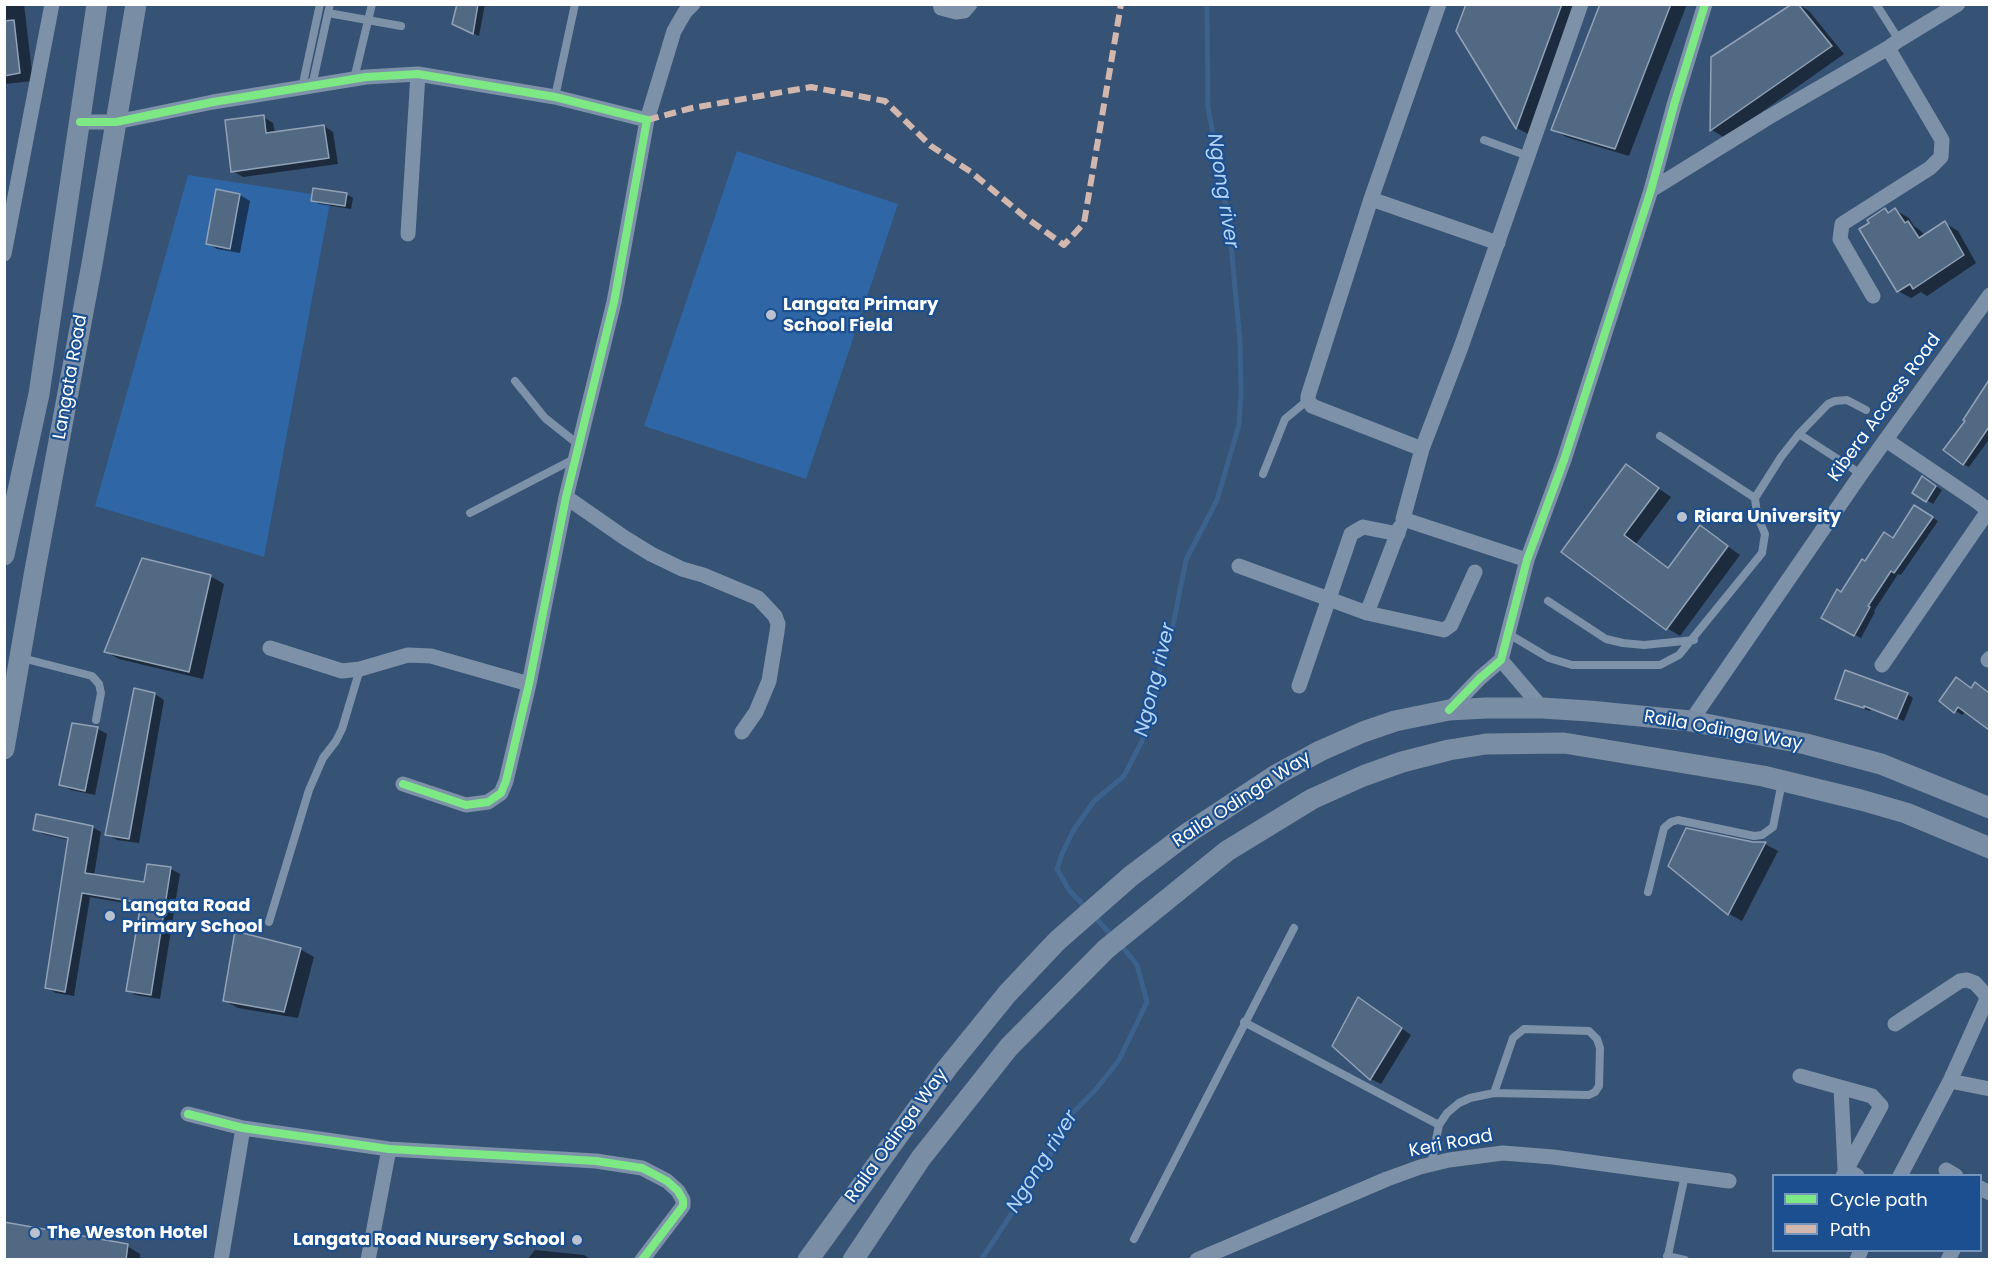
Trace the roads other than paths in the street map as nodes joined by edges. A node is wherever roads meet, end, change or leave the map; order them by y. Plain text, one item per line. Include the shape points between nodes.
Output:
1 (52, 4) edge
2 (96, 4) edge
3 (136, 4) edge
4 (320, 4) edge
5 (372, 4) edge
6 (575, 4) edge
7 (693, 4) edge
8 (940, 4) edge
9 (970, 4) edge
10 (1439, 4) edge
11 (1581, 4) edge
12 (1705, 4) edge
13 (1876, 4) edge
14 (1958, 4) edge
15 (329, 9) edge
16 (369, 21) junction
17 (401, 26) dead end
18 (1894, 44) junction
19 (418, 74) junction
20 (354, 79) junction
21 (307, 87) junction
22 (555, 97) junction
23 (647, 120) junction
24 (80, 122) junction
25 (116, 122) junction
26 (1484, 140) dead end
27 (1528, 156) junction
28 (1651, 190) junction
29 (1371, 199) junction
30 (408, 234) dead end
31 (1498, 243) junction
32 (4, 254) edge
33 (1989, 295) edge
34 (1873, 296) dead end
35 (515, 381) dead end
36 (1308, 400) junction
37 (1866, 410) dead end
38 (1799, 434) junction
39 (1660, 436) dead end
40 (1886, 440) junction
41 (1422, 450) junction
42 (577, 452) junction
43 (1263, 474) dead end
44 (1861, 474) junction
45 (566, 497) junction
46 (1755, 498) junction
47 (1988, 511) edge
48 (470, 513) dead end
49 (1403, 519) junction
50 (1398, 534) junction
51 (4, 555) edge
52 (1527, 560) junction
53 (1239, 566) dead end
54 (1475, 572) dead end
55 (1329, 599) junction
56 (1548, 601) dead end
57 (1367, 613) junction
58 (1507, 633) junction
59 (1694, 640) junction
60 (270, 648) dead end
61 (20, 658) junction
62 (1501, 660) junction
63 (1882, 665) dead end
64 (360, 669) junction
65 (528, 684) junction
66 (1299, 686) dead end
67 (1542, 708) junction
68 (1449, 710) junction
69 (96, 720) dead end
70 (1691, 721) junction
71 (742, 732) dead end
72 (4, 748) edge
73 (1782, 781) junction
74 (403, 784) dead end
75 (1989, 808) edge
76 (1989, 848) edge
77 (1648, 892) dead end
78 (269, 922) dead end
79 (1294, 928) dead end
80 (1244, 1022) junction
81 (1895, 1024) dead end
82 (1800, 1076) dead end
83 (1950, 1081) junction
84 (1841, 1088) junction
85 (1989, 1089) edge
86 (1494, 1093) junction
87 (188, 1114) dead end
88 (1439, 1125) junction
89 (243, 1128) junction
90 (389, 1149) junction
91 (1431, 1164) junction
92 (1848, 1174) edge
93 (1901, 1174) edge
94 (1684, 1175) junction
95 (1729, 1181) dead end
96 (1134, 1239) dead end
97 (1667, 1258) edge
98 (221, 1260) edge
99 (368, 1260) edge
100 (642, 1260) edge
101 (807, 1260) edge
102 (853, 1260) edge
103 (1197, 1260) edge
104 (1685, 1260) edge

1 - 32 street
2 - 24 main road, Langata Road
3 - 25 main road, Langata Road
4 - 21 lane
5 - 16 lane
6 - 22 lane
7 - 23 street via 674,31
8 - 9 street via 941,8 956,12
10 - 29 street
11 - 27 street
12 - 28 street
13 - 18 lane
14 - 18 street
15 - 16 lane
15 - 21 lane
16 - 17 lane
16 - 20 lane
18 - 28 street
18 - 34 street via 1942,140 1941,157 1842,224 1840,238
19 - 20 street
19 - 22 street
19 - 30 street
20 - 21 street
21 - 25 street
22 - 23 street
23 - 42 street via 614,302
24 - 25 street
24 - 51 main road, Langata Road via 39,393
25 - 61 main road, Langata Road
26 - 27 lane
27 - 31 street
28 - 52 street via 1564,460
29 - 31 street
29 - 36 street
31 - 41 street
33 - 40 street, Kibera Access Road
35 - 42 lane
36 - 41 street via 1312,406
36 - 43 lane via 1285,419
37 - 38 lane via 1846,400 1835,401
38 - 44 lane
38 - 46 lane
39 - 46 lane
40 - 44 street, Kibera Access Road
40 - 47 street
41 - 49 street
42 - 45 street
42 - 48 lane
44 - 70 street, Kibera Access Road
45 - 65 street
45 - 71 street via 651,554 758,598 775,616 778,624 769,681 756,712
46 - 59 lane via 1765,534 1762,553
47 - 63 street
49 - 50 street
49 - 52 street
50 - 55 street via 1363,527 1351,534
50 - 57 street
52 - 58 street
53 - 55 street
54 - 57 street via 1451,625 1444,630
55 - 57 street
55 - 66 street
56 - 59 lane via 1606,639 1623,644
58 - 59 lane via 1549,658 1572,665 1660,665 1679,656
58 - 62 street
60 - 64 street via 342,671
61 - 69 lane via 92,676 101,693
61 - 72 main road, Langata Road
62 - 67 street
62 - 68 street
64 - 65 street via 408,655 431,656
64 - 78 lane via 342,729 309,790
65 - 74 street via 501,793 488,802 466,805
67 - 68 main road, Raila Odinga Way
67 - 70 main road, Raila Odinga Way
68 - 101 main road, Raila Odinga Way via 1363,732 1276,775 1188,833 1081,918 1007,994 947,1068
70 - 75 main road, Raila Odinga Way via 1881,764
73 - 76 main road, Raila Odinga Way via 1906,813
73 - 77 lane via 1773,826 1762,835 1671,822 1664,828
73 - 102 main road, Raila Odinga Way via 1564,742 1486,744 1402,762 1312,799 1227,851 1106,949 1009,1047 921,1158
79 - 80 lane
80 - 88 lane
80 - 96 lane
81 - 83 street via 1959,981 1967,980 1982,989 1986,1001
82 - 84 street
83 - 85 street
83 - 93 street
84 - 92 street
84 - 92 street via 1872,1096 1881,1106
86 - 86 lane via 1518,1032 1588,1031 1597,1039 1599,1086 1595,1092
86 - 88 lane via 1459,1103
87 - 89 street
88 - 91 lane
89 - 90 street
89 - 98 street
90 - 99 street
90 - 100 street via 596,1161 642,1168 678,1191 683,1206
91 - 94 street, Keri Road via 1503,1153
91 - 103 street, Keri Road
94 - 95 street, Keri Road
94 - 97 lane
97 - 104 lane

